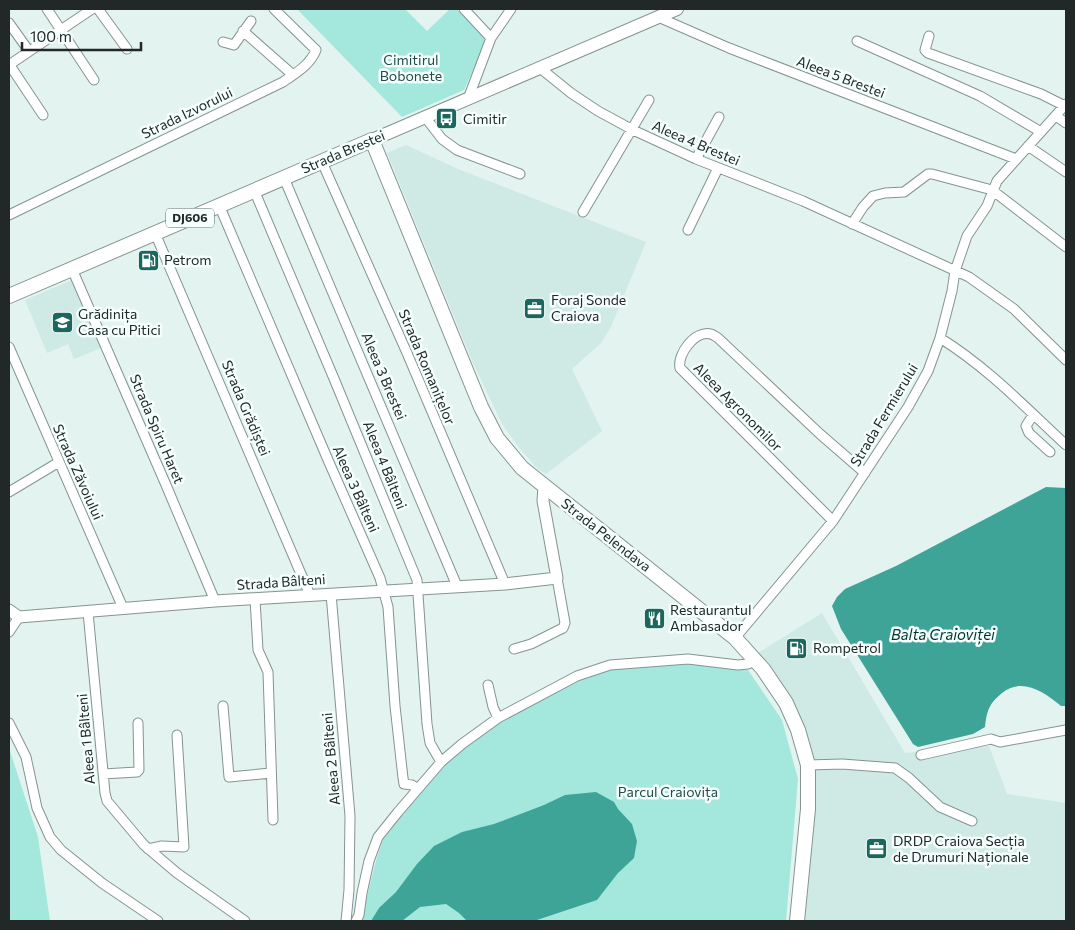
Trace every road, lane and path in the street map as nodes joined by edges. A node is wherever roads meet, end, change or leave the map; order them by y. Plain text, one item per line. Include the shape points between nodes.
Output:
1 (47, 9) edge
2 (92, 9) edge
3 (98, 9) edge
4 (274, 9) edge
5 (464, 9) edge
6 (510, 9) edge
7 (677, 9) edge
8 (658, 17) junction
9 (251, 21) dead end
10 (9, 23) edge
11 (61, 30) junction
12 (243, 31) junction
13 (929, 36) dead end
14 (491, 38) junction
15 (857, 41) dead end
16 (223, 42) dead end
17 (127, 49) dead end
18 (29, 52) junction
19 (9, 64) edge
20 (540, 68) junction
21 (293, 74) junction
22 (94, 80) dead end
23 (468, 98) junction
24 (649, 100) dead end
25 (1066, 105) edge
26 (43, 115) dead end
27 (1056, 116) junction
28 (426, 117) junction
29 (719, 117) dead end
30 (1066, 123) edge
31 (632, 130) junction
32 (1042, 132) junction
33 (372, 140) junction
34 (1028, 146) junction
35 (696, 159) junction
36 (1016, 159) junction
37 (322, 162) junction
38 (718, 168) junction
39 (1066, 172) edge
40 (520, 174) dead end
41 (284, 178) junction
42 (254, 190) junction
43 (992, 190) junction
44 (219, 205) junction
45 (584, 212) dead end
46 (9, 215) edge
47 (852, 224) junction
48 (688, 230) dead end
49 (155, 233) junction
50 (1066, 247) edge
51 (72, 269) junction
52 (955, 271) junction
53 (10, 291) edge
54 (940, 338) junction
55 (9, 347) edge
56 (1066, 360) edge
57 (1033, 415) junction
58 (1066, 445) edge
59 (1050, 452) dead end
60 (59, 462) junction
61 (866, 473) junction
62 (544, 486) junction
63 (9, 492) edge
64 (833, 521) junction
65 (557, 578) junction
66 (505, 584) junction
67 (457, 586) junction
68 (417, 589) junction
69 (384, 591) junction
70 (331, 594) junction
71 (310, 595) junction
72 (255, 599) junction
73 (215, 601) junction
74 (123, 608) junction
75 (9, 610) edge
76 (88, 612) junction
77 (19, 618) junction
78 (9, 632) edge
79 (735, 638) junction
80 (514, 649) dead end
81 (756, 660) junction
82 (488, 685) dead end
83 (223, 706) dead end
84 (498, 718) junction
85 (9, 723) edge
86 (138, 723) dead end
87 (1066, 730) edge
88 (177, 735) dead end
89 (921, 755) dead end
90 (441, 762) junction
91 (808, 765) junction
92 (271, 773) junction
93 (103, 774) junction
94 (418, 788) junction
95 (273, 820) dead end
96 (972, 821) dead end
97 (148, 849) junction
98 (158, 921) edge
99 (246, 921) edge
100 (346, 921) edge
101 (356, 921) edge
102 (797, 921) edge

1 - 11 street
2 - 11 street
3 - 17 street
4 - 21 street, Strada Izvorului via 316,50 309,62
5 - 14 street
6 - 14 street
7 - 8 main road, Strada Brestei / DJ606
8 - 20 main road, Strada Brestei / DJ606
8 - 36 street, Aleea 5 Brestei via 729,48
9 - 12 street
10 - 18 street
11 - 18 street
11 - 22 street
12 - 16 street via 234,45
12 - 21 street
13 - 25 street, Strada Fermierului via 925,50 928,53
14 - 23 street
15 - 32 street via 980,96
18 - 19 street
19 - 26 street
20 - 23 main road, Strada Brestei / DJ606
20 - 31 street, Aleea 4 Brestei via 598,112
21 - 46 street, Strada Izvorului via 283,82
23 - 28 main road, Strada Brestei / DJ606
24 - 31 street
25 - 27 street, Strada Fermierului
27 - 30 street
27 - 32 street, Strada Fermierului
28 - 33 main road, Strada Brestei / DJ606
28 - 40 street via 442,139 457,150
29 - 35 street
31 - 35 street, Aleea 4 Brestei
31 - 45 street
32 - 34 street, Strada Fermierului
33 - 37 main road, Strada Brestei / DJ606
33 - 62 main road, Strada Pelendava via 481,407 497,438 522,468
34 - 36 street, Strada Fermierului
34 - 39 street
35 - 38 street, Aleea 4 Brestei
36 - 43 street, Strada Fermierului
37 - 41 main road, Strada Brestei / DJ606
37 - 66 street, Strada Romanițelor
38 - 47 street, Aleea 4 Brestei
38 - 48 street
41 - 42 main road, Strada Brestei / DJ606
41 - 67 street, Aleea 3 Brestei
42 - 44 main road, Strada Brestei / DJ606
42 - 68 street, Aleea 4 Bâlteni via 389,511 417,580
43 - 47 street via 928,174 904,192 873,196
43 - 50 street
43 - 52 street, Strada Fermierului via 987,206 967,236
44 - 49 main road, Strada Brestei / DJ606
44 - 69 street, Aleea 3 Bâlteni
47 - 52 street, Aleea 4 Brestei
49 - 51 main road, Strada Brestei / DJ606
49 - 71 street, Strada Grădiștei
51 - 53 main road, Strada Brestei / DJ606
51 - 73 street, Strada Spiru Haret
52 - 54 street, Strada Fermierului
52 - 56 street, Aleea 4 Brestei via 983,285 1014,309
54 - 57 street via 978,365
54 - 61 street, Strada Fermierului via 928,372
55 - 60 street, Strada Zăvoiului
57 - 58 street
57 - 59 street via 1026,426 1028,433
60 - 63 street
60 - 74 street, Strada Zăvoiului
61 - 64 street, Strada Fermierului
61 - 64 street, Aleea Agronomilor via 718,338 705,334 683,350 678,363 680,368
62 - 65 street via 543,501
62 - 79 main road, Strada Pelendava
64 - 79 street, Strada Fermierului
65 - 66 street, Strada Bâlteni
65 - 80 street via 565,623 563,628
66 - 67 street, Strada Bâlteni
67 - 68 street, Strada Bâlteni
68 - 69 street, Strada Bâlteni
68 - 90 street, Aleea 4 Bâlteni via 427,724 430,743
69 - 70 street, Strada Bâlteni
69 - 94 street, Aleea 3 Bâlteni via 404,784
70 - 71 street, Strada Bâlteni
70 - 100 street, Aleea 2 Bâlteni via 350,816
71 - 72 street, Strada Bâlteni
72 - 73 street, Strada Bâlteni
72 - 92 street via 258,650 268,672
73 - 74 street, Strada Bâlteni
74 - 76 street, Strada Bâlteni
75 - 77 street
76 - 77 street, Strada Bâlteni
76 - 93 street, Aleea 1 Bâlteni
77 - 78 street
79 - 81 main road, Strada Pelendava
81 - 84 street via 738,665 688,659 610,665 577,676
81 - 91 main road, Strada Pelendava via 786,703
82 - 84 street
83 - 92 street via 229,778
84 - 90 street
85 - 98 street via 26,757 37,808 50,837 102,883
86 - 93 street via 139,770
87 - 89 street via 1000,742 991,739
88 - 97 street via 184,847
90 - 94 street
91 - 96 street via 895,768 940,807
91 - 102 main road, Strada Pelendava via 808,809
92 - 95 street
93 - 97 street, Aleea 1 Bâlteni via 108,801
94 - 101 street via 378,838 369,861
97 - 99 street, Aleea 1 Bâlteni

